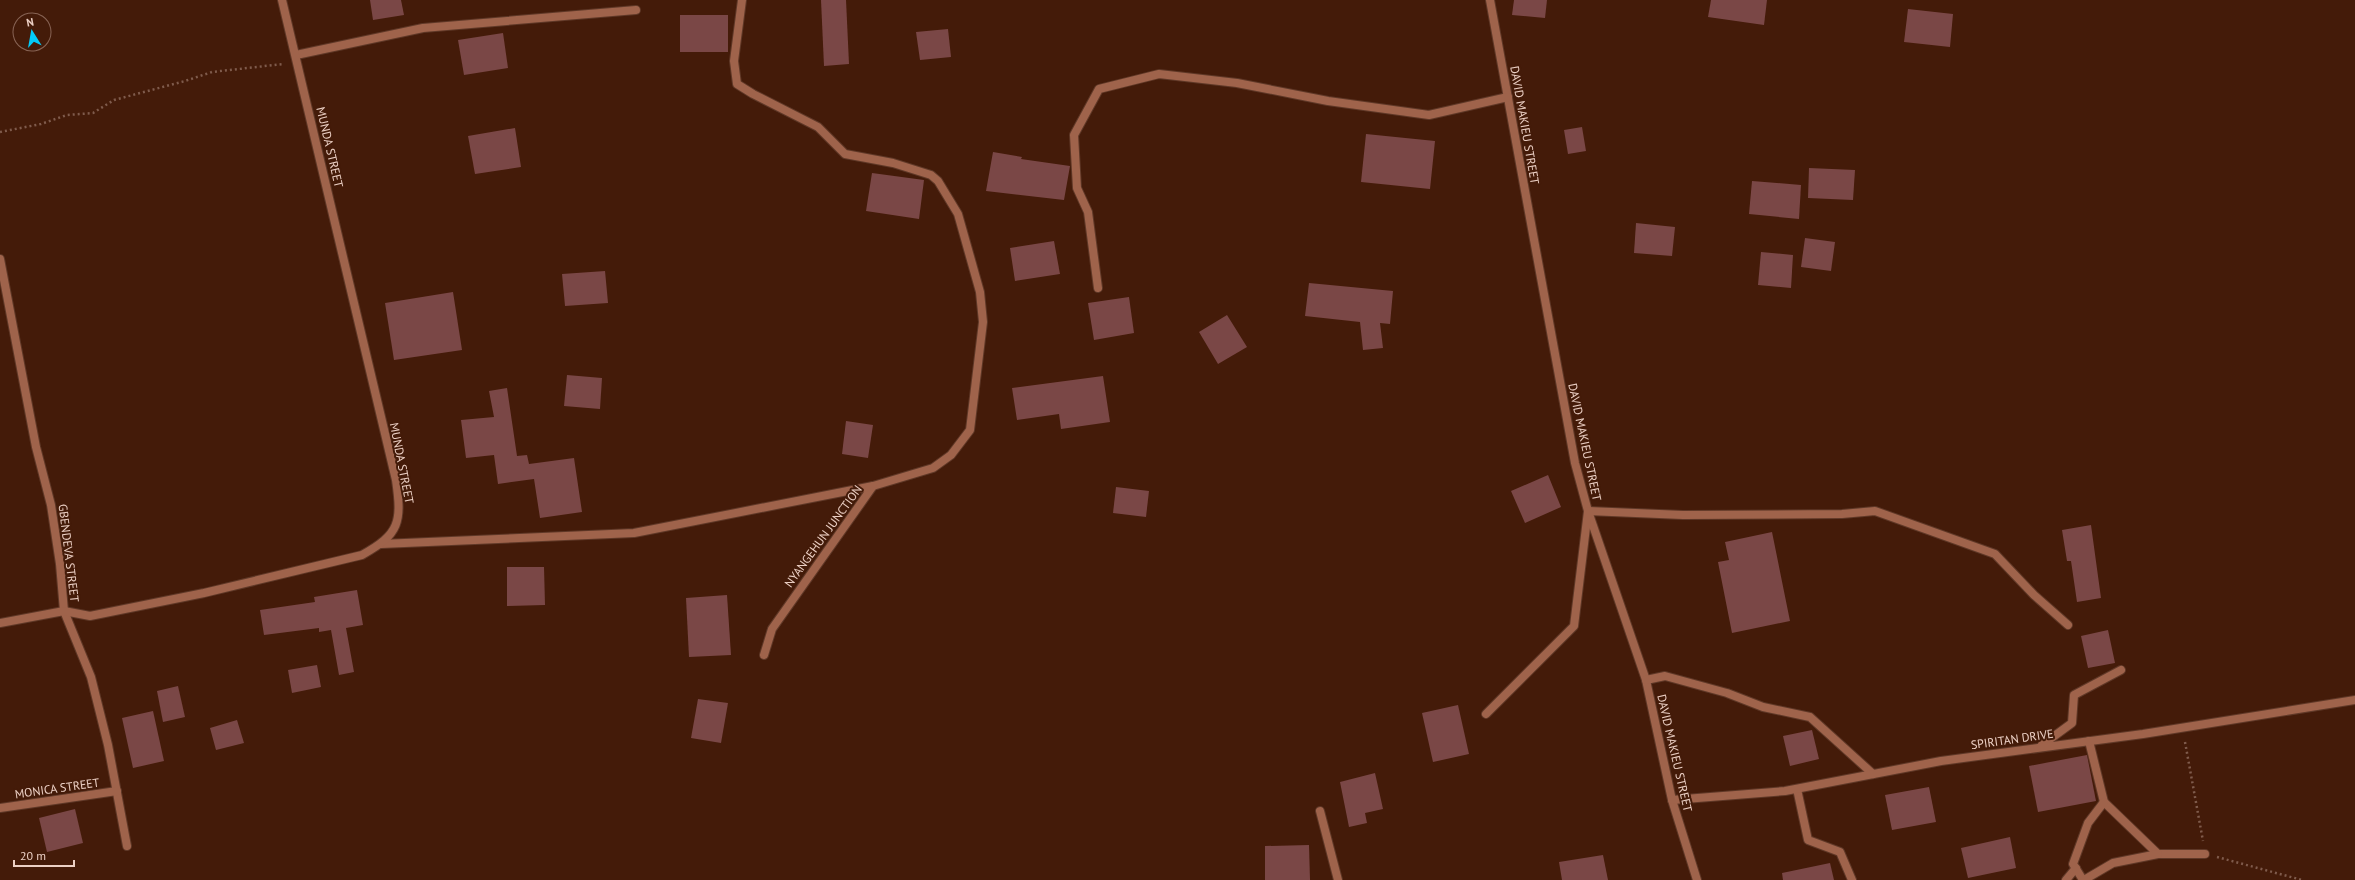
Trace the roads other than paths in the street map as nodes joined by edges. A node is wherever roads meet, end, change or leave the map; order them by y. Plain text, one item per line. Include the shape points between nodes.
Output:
1 (282, 0) edge
2 (742, 0) edge
3 (1490, 0) edge
4 (636, 10) dead end
5 (297, 59) junction
6 (1508, 97) junction
7 (0, 259) edge
8 (1098, 288) dead end
9 (873, 486) junction
10 (1588, 511) junction
11 (381, 544) junction
12 (64, 611) junction
13 (0, 623) edge
14 (2068, 625) dead end
15 (764, 655) dead end
16 (2121, 670) dead end
17 (1646, 680) junction
18 (2355, 700) edge
19 (1486, 714) dead end
20 (2089, 741) junction
21 (2041, 746) junction
22 (1873, 774) junction
23 (1797, 788) junction
24 (117, 791) junction
25 (1672, 800) junction
26 (2104, 802) junction
27 (0, 808) edge
28 (1320, 811) dead end
29 (127, 846) dead end
30 (2158, 854) junction
31 (2205, 854) road end
32 (2076, 868) junction
33 (1338, 880) edge
34 (1695, 880) edge
35 (1852, 880) edge
36 (2066, 880) edge
37 (2084, 880) edge

1 - 5 street, MUNDA STREET
2 - 9 street, NYANGEHUN JUNCTION via 734,61 737,84 818,128 845,154 893,163 930,175 938,181 958,214 980,292 983,322 970,430 952,455 932,468
3 - 6 street, DAVID MAKIEU STREET
4 - 5 street via 423,28
5 - 11 street, MUNDA STREET via 396,480 400,508 397,521
6 - 8 street via 1429,115 1328,101 1238,83 1160,74 1099,89 1074,134 1077,188 1088,212
6 - 10 street, DAVID MAKIEU STREET via 1575,463
7 - 12 street, GBENDEVA STREET via 36,447 51,505
9 - 11 street via 634,533
9 - 15 street, NYANGEHUN JUNCTION via 772,629
10 - 14 street via 1683,515 1842,514 1875,511 1995,554 2034,595
10 - 17 street, DAVID MAKIEU STREET
10 - 19 street via 1574,626
11 - 12 street, MUNDA STREET via 362,555 204,593 90,616
12 - 13 street, MUNDA STREET
12 - 24 street, GBENDEVA STREET via 91,677
16 - 21 street via 2074,695 2072,723
17 - 22 street via 1665,676 1726,693 1763,708 1810,717
17 - 25 street, DAVID MAKIEU STREET
18 - 20 street, SPIRITAN DRIVE
20 - 21 street, SPIRITAN DRIVE
20 - 26 street
21 - 22 street, SPIRITAN DRIVE
22 - 23 street, SPIRITAN DRIVE
23 - 25 street, SPIRITAN DRIVE
23 - 35 street via 1808,840 1840,852
24 - 27 street, MONICA STREET
24 - 29 street, GBENDEVA STREET
25 - 34 street, DAVID MAKIEU STREET
26 - 30 street
26 - 32 street via 2088,823 2073,864
28 - 33 street
30 - 31 street
30 - 37 street via 2113,863
32 - 36 street
32 - 37 street

